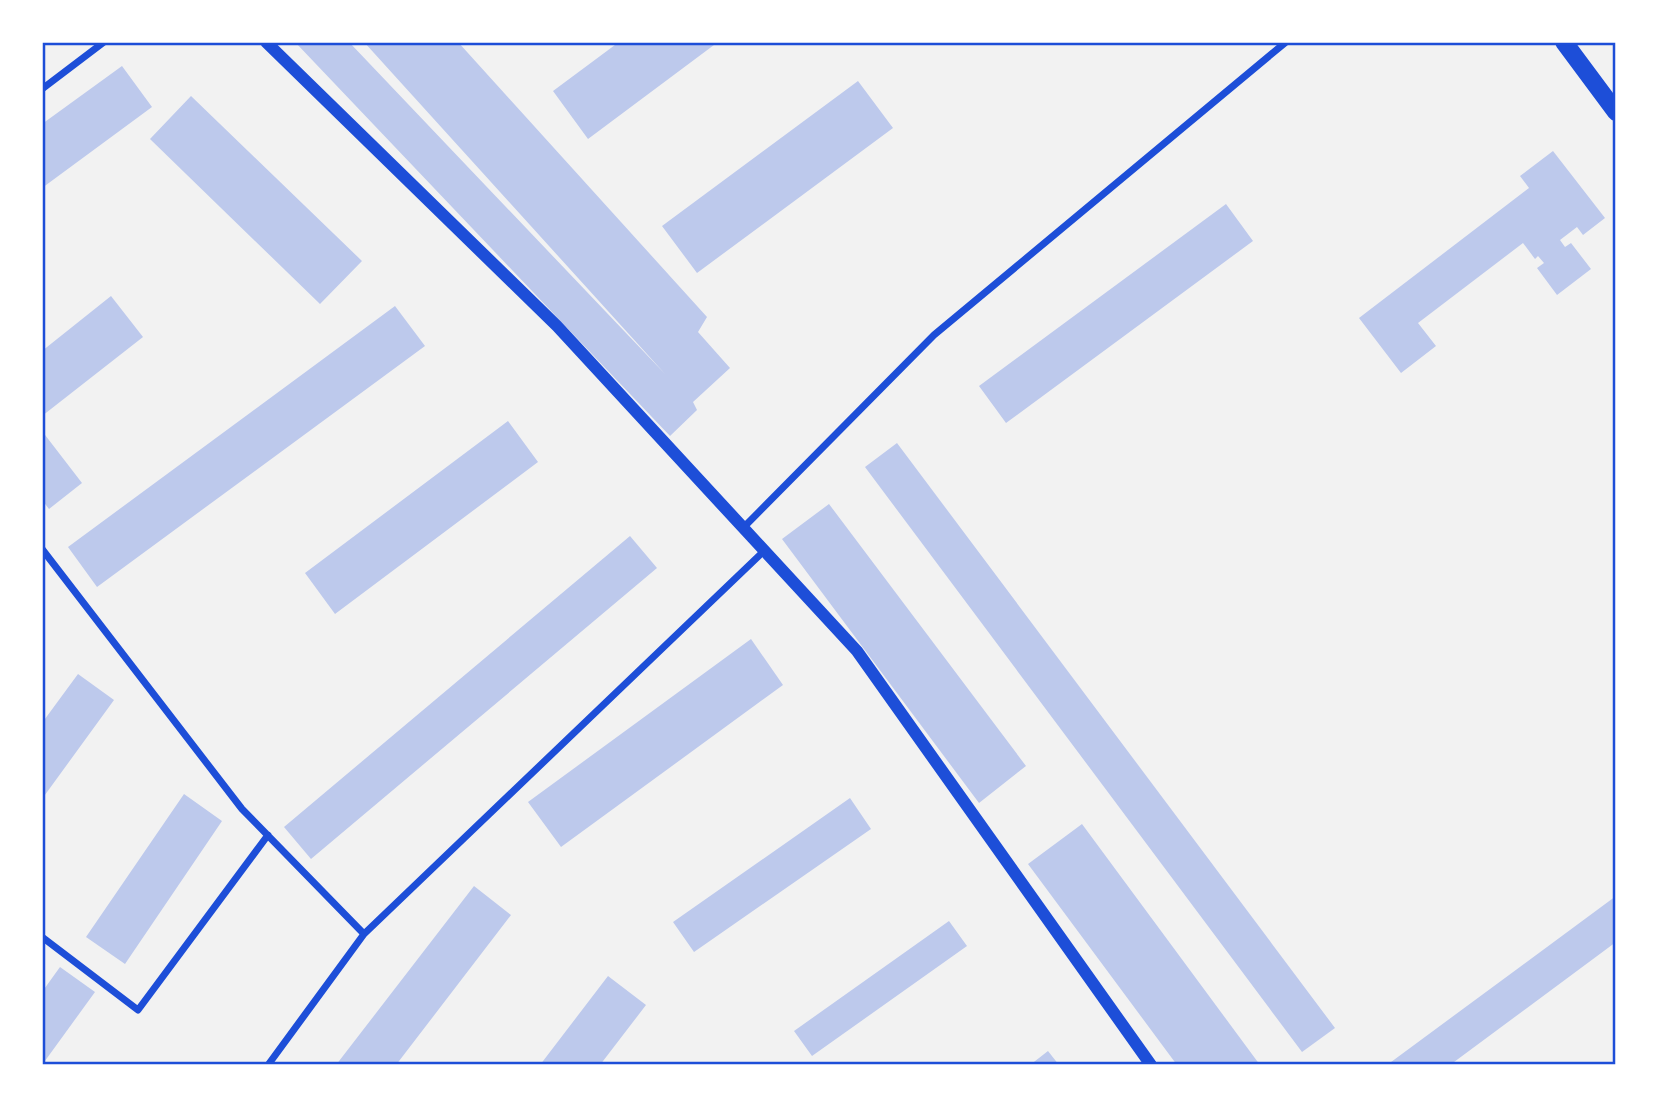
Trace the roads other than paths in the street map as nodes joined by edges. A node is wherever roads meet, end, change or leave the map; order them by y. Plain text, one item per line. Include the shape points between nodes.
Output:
1 (104, 42) edge
2 (266, 42) edge
3 (1286, 42) edge
4 (1564, 42) edge
5 (42, 89) edge
6 (1616, 111) edge
7 (743, 528) junction
8 (42, 549) edge
9 (764, 551) junction
10 (268, 835) junction
11 (364, 934) junction
12 (42, 937) edge
13 (268, 1065) edge
14 (1151, 1065) edge

1 - 5 street
2 - 7 street via 557,326
3 - 7 street via 934,335
4 - 6 main road
7 - 9 street
8 - 10 street via 242,808
9 - 11 street
9 - 14 street via 857,651
10 - 11 street
10 - 12 street via 138,1010
11 - 13 street

